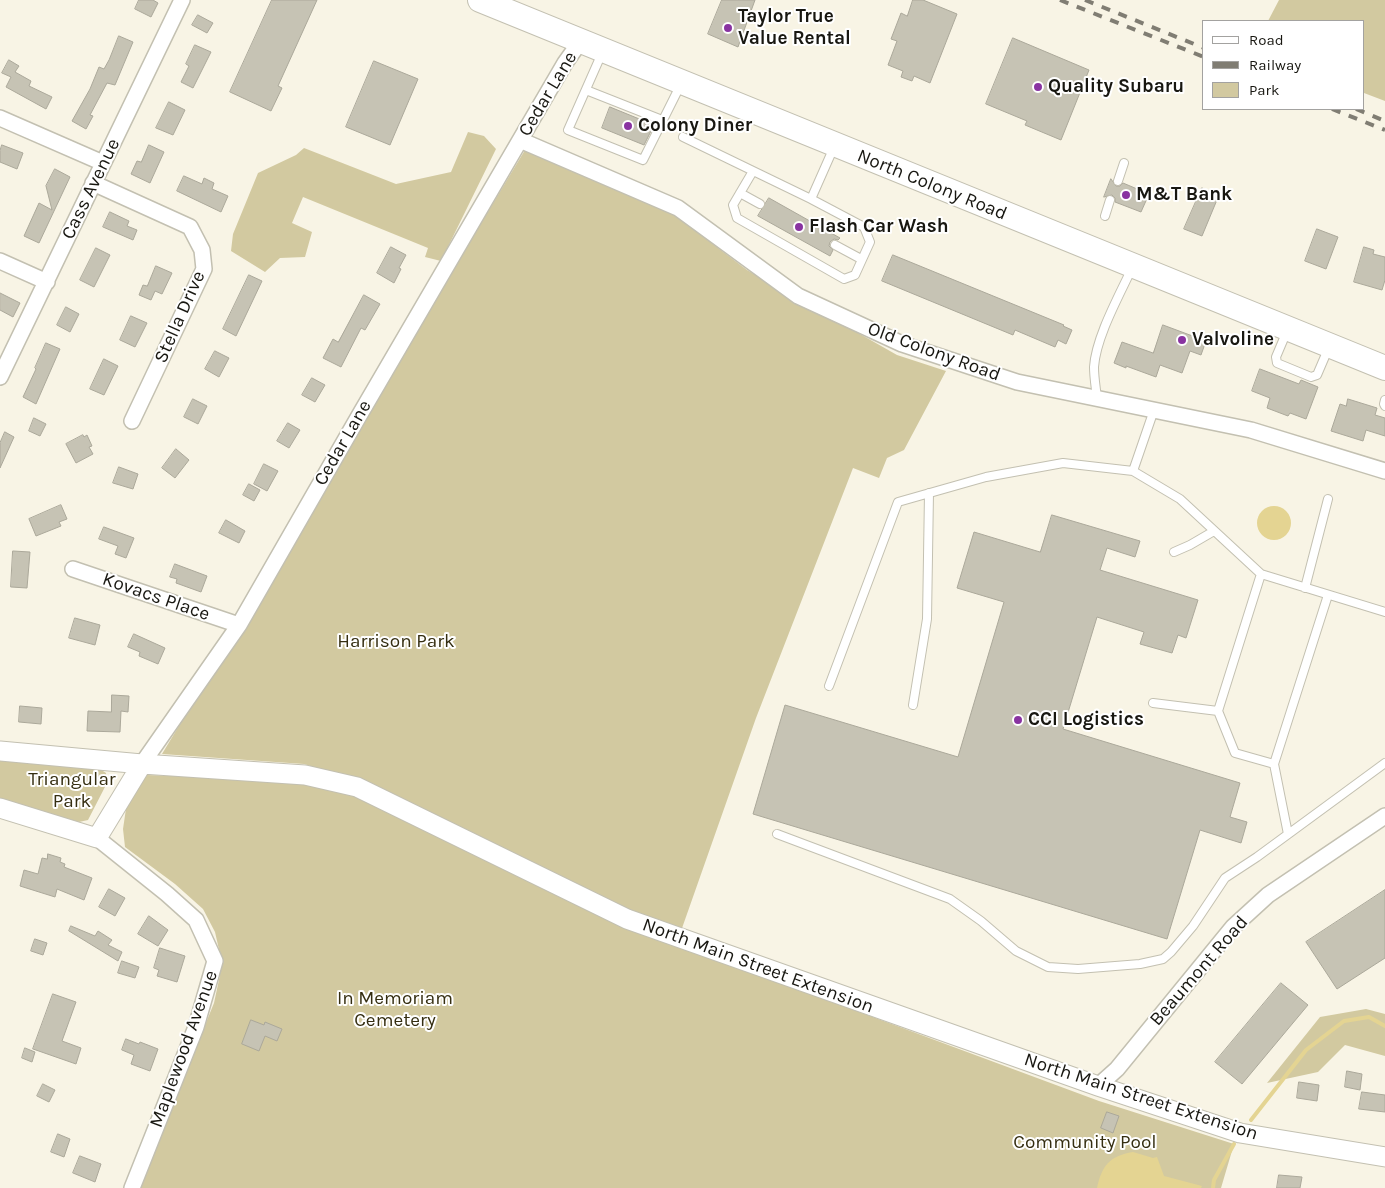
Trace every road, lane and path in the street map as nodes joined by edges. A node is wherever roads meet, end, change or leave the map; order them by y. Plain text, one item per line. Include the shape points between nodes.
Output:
1 (182, 0) edge
2 (490, 2) edge
3 (580, 42) junction
4 (603, 51) junction
5 (682, 82) junction
6 (586, 90) junction
7 (0, 118) edge
8 (662, 120) junction
9 (683, 136) dead end
10 (520, 140) junction
11 (834, 145) junction
12 (103, 163) junction
13 (1124, 163) dead end
14 (753, 171) junction
15 (1118, 181) dead end
16 (93, 183) junction
17 (740, 193) junction
18 (811, 199) junction
19 (1110, 200) dead end
20 (760, 204) dead end
21 (1105, 216) dead end
22 (836, 245) dead end
23 (861, 259) junction
24 (0, 261) edge
25 (1133, 266) junction
26 (47, 282) junction
27 (1287, 329) junction
28 (1329, 346) junction
29 (1385, 368) edge
30 (0, 377) edge
31 (1098, 400) junction
32 (1385, 400) edge
33 (1385, 406) edge
34 (1154, 410) junction
35 (132, 421) dead end
36 (1384, 467) edge
37 (1133, 471) junction
38 (929, 493) junction
39 (1328, 499) dead end
40 (1214, 531) junction
41 (1174, 552) dead end
42 (73, 569) dead end
43 (1261, 574) junction
44 (1304, 588) junction
45 (1328, 595) junction
46 (1385, 612) edge
47 (239, 625) junction
48 (829, 686) dead end
49 (1153, 703) dead end
50 (913, 705) dead end
51 (1218, 711) junction
52 (0, 751) edge
53 (1385, 763) edge
54 (142, 764) junction
55 (1274, 764) junction
56 (0, 808) edge
57 (1385, 816) edge
58 (777, 834) dead end
59 (1288, 834) junction
60 (97, 838) junction
61 (1098, 1086) junction
62 (1385, 1158) edge
63 (132, 1188) edge

1 - 12 street, Cass Avenue
2 - 3 main road, North Colony Road
3 - 4 main road, North Colony Road
3 - 10 street, Cedar Lane
4 - 5 main road, North Colony Road
4 - 6 lane
5 - 8 lane
5 - 11 main road, North Colony Road
6 - 8 lane
6 - 8 lane via 568,130 643,160
7 - 12 street
9 - 14 lane
10 - 31 street, Old Colony Road via 678,208 798,296 902,344 1017,382
10 - 47 street, Cedar Lane
11 - 18 lane
11 - 25 main road, North Colony Road
12 - 16 street, Cass Avenue
13 - 15 lane
14 - 17 lane
14 - 18 lane
16 - 26 street, Cass Avenue
16 - 35 street, Stella Drive via 190,227 202,250 204,268
17 - 20 lane
17 - 23 lane via 733,205 736,218 844,279 855,275
18 - 23 lane via 864,227 870,242
19 - 21 lane
22 - 23 lane
24 - 26 street
25 - 27 main road, North Colony Road
25 - 31 lane via 1101,339 1094,366
26 - 30 street, Cass Avenue
27 - 28 main road, North Colony Road
27 - 28 lane via 1276,357 1277,363 1311,377 1317,375
28 - 29 main road, North Colony Road
31 - 34 street, Old Colony Road
32 - 33 lane
34 - 36 street, Old Colony Road via 1251,430
34 - 37 lane
37 - 38 lane via 1064,463 986,477
37 - 40 lane via 1180,499
38 - 48 lane via 898,502
38 - 50 lane via 927,619
39 - 44 lane
40 - 41 lane
40 - 43 lane
42 - 47 street, Kovacs Place
43 - 44 lane
43 - 51 lane
44 - 45 lane
45 - 46 lane
45 - 55 lane
47 - 54 street, Cedar Lane
49 - 51 lane
51 - 55 lane via 1235,754
52 - 54 street, North Main Street Extension
53 - 59 lane
54 - 60 street, Cedar Lane
54 - 61 street, North Main Street Extension via 305,775 357,787 627,919
55 - 59 lane
56 - 60 street
57 - 61 street, Beaumont Road via 1268,895 1233,927 1117,1069
58 - 59 lane via 950,899 1016,950 1048,967 1078,969 1163,959 1192,926 1225,878
60 - 63 street, Maplewood Avenue via 196,920 215,961 196,1027
61 - 62 street, North Main Street Extension via 1240,1133

